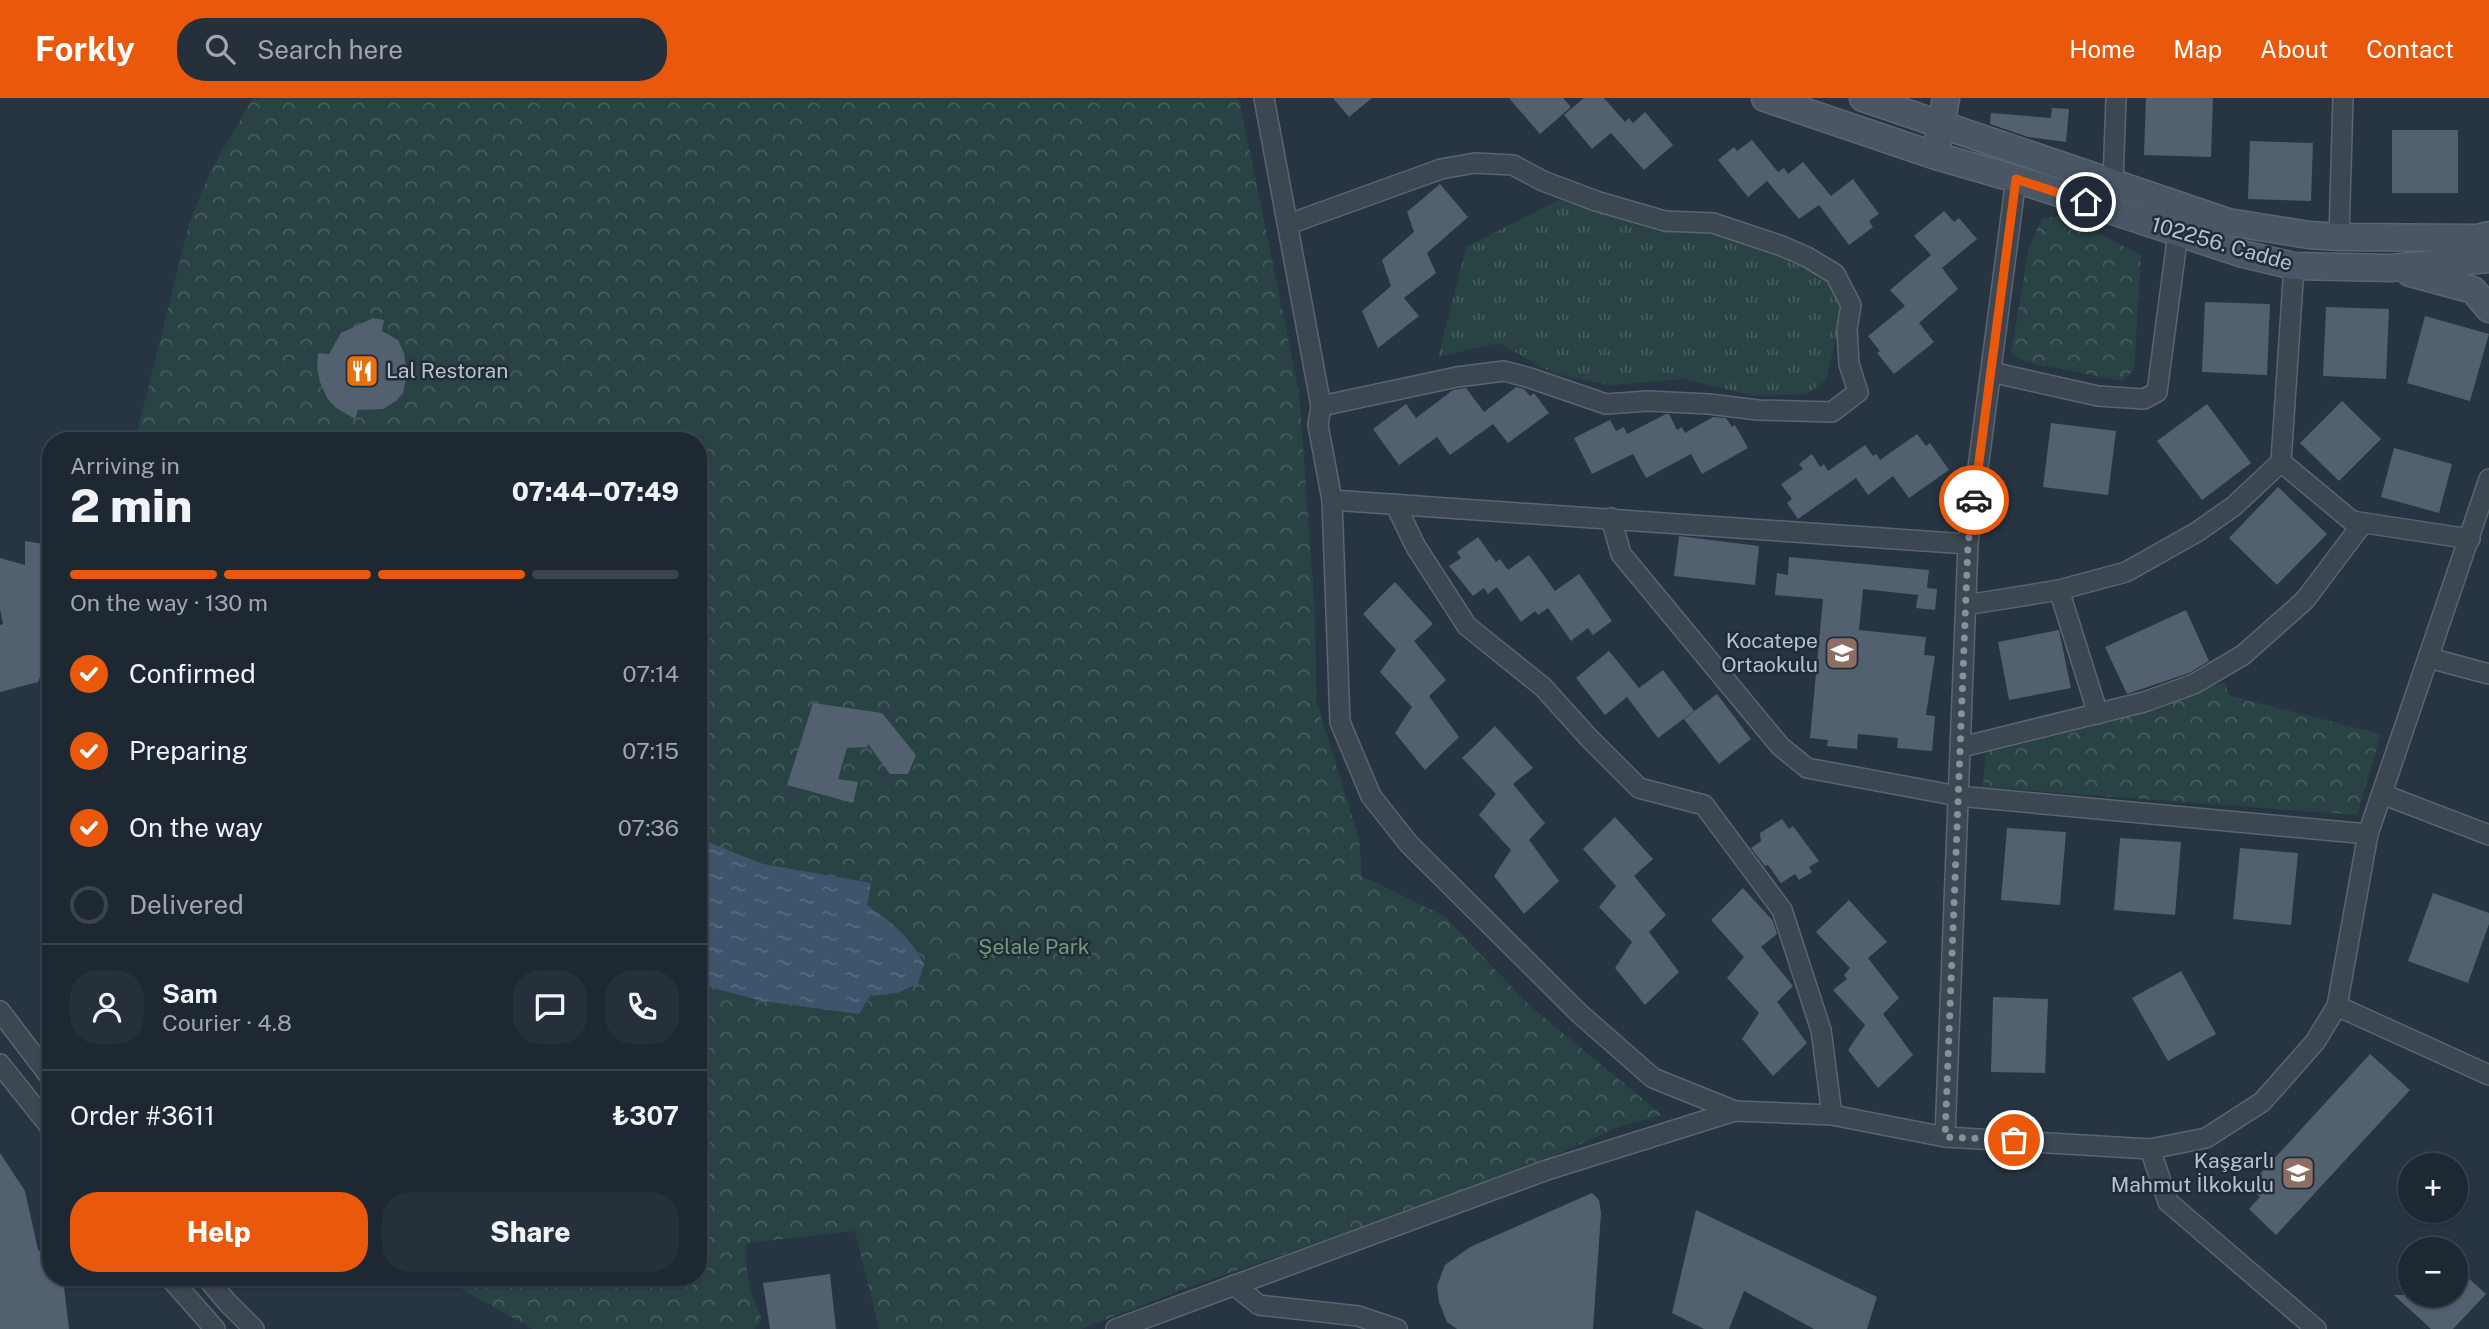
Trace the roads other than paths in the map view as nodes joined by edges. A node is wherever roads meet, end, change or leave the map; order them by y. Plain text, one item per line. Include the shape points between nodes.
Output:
1 (1264, 98) edge
2 (1765, 98) edge
3 (1863, 98) edge
4 (2116, 98) edge
5 (2343, 98) edge
6 (1944, 111) edge
7 (1936, 156) junction
8 (2016, 179) junction
9 (2113, 183) junction
10 (1289, 224) junction
11 (2178, 233) junction
12 (2489, 235) edge
13 (2339, 237) junction
14 (2489, 260) edge
15 (2294, 266) junction
16 (2391, 268) junction
17 (2489, 309) edge
18 (1991, 372) junction
19 (1321, 406) junction
20 (2281, 463) junction
21 (2489, 479) edge
22 (1332, 500) junction
23 (1395, 504) junction
24 (1611, 518) junction
25 (2363, 523) junction
26 (2470, 539) junction
27 (1968, 544) junction
28 (2059, 590) junction
29 (1966, 606) junction
30 (2429, 658) junction
31 (2489, 674) edge
32 (2098, 714) junction
33 (1962, 747) junction
34 (2382, 794) junction
35 (1958, 796) junction
36 (2368, 834) junction
37 (2489, 835) edge
38 (2337, 1006) junction
39 (0, 1011) edge
40 (0, 1064) edge
41 (42, 1066) edge
42 (2489, 1075) edge
43 (1735, 1111) junction
44 (1832, 1115) junction
45 (42, 1117) edge
46 (1945, 1137) junction
47 (2150, 1149) junction
48 (1234, 1285) junction
49 (177, 1286) edge
50 (214, 1286) edge
51 (215, 1329) edge
52 (254, 1329) edge
53 (1116, 1329) edge
54 (1396, 1329) edge
55 (2316, 1329) edge

1 - 10 street
2 - 7 street, 102256. Cadde
3 - 6 street, 102256. Cadde
4 - 9 street
5 - 13 street
6 - 7 street
6 - 9 street, 102256. Cadde
7 - 8 street, 102256. Cadde
8 - 11 street, 102256. Cadde
8 - 18 street
9 - 13 street, 102256. Cadde via 2228,222
10 - 19 street
10 - 19 street via 1441,169 1475,163 1513,164 1595,201 1665,221 1713,223 1782,246 1835,274 1851,305 1847,341 1858,391 1832,412 1648,401 1606,404 1504,371
11 - 15 street, 102256. Cadde
11 - 18 street via 2157,392 2144,399 2098,396
12 - 13 street, 102256. Cadde
14 - 16 street, 102256. Cadde
15 - 16 street, 102256. Cadde
15 - 20 street
16 - 17 street via 2473,290
18 - 27 street
19 - 22 street via 1318,425
20 - 25 street via 2351,521
20 - 28 street via 2234,506 2126,572
21 - 26 street
22 - 23 street
22 - 43 street via 1340,722 1371,796 1418,853 1580,1014 1653,1078
23 - 24 street
23 - 44 street via 1416,547 1467,626 1543,687 1639,788 1704,805 1782,910 1821,1030
24 - 27 street
24 - 35 street via 1621,554 1780,746 1807,768
25 - 26 street
25 - 32 street via 2305,600 2243,655 2194,684
26 - 30 street
27 - 29 street
28 - 29 street
28 - 32 street
29 - 33 street
30 - 31 street
30 - 34 street
32 - 33 street
33 - 35 street
34 - 36 street
34 - 37 street
35 - 36 street
35 - 46 street
36 - 38 street
38 - 42 street
38 - 47 street via 2315,1042 2262,1102 2206,1138
39 - 41 street
40 - 45 street
43 - 44 street
43 - 48 street via 1547,1170
44 - 46 street
46 - 47 street
47 - 55 street via 2168,1202
48 - 53 street
48 - 54 street via 1259,1305 1358,1316
49 - 51 street
50 - 52 street

